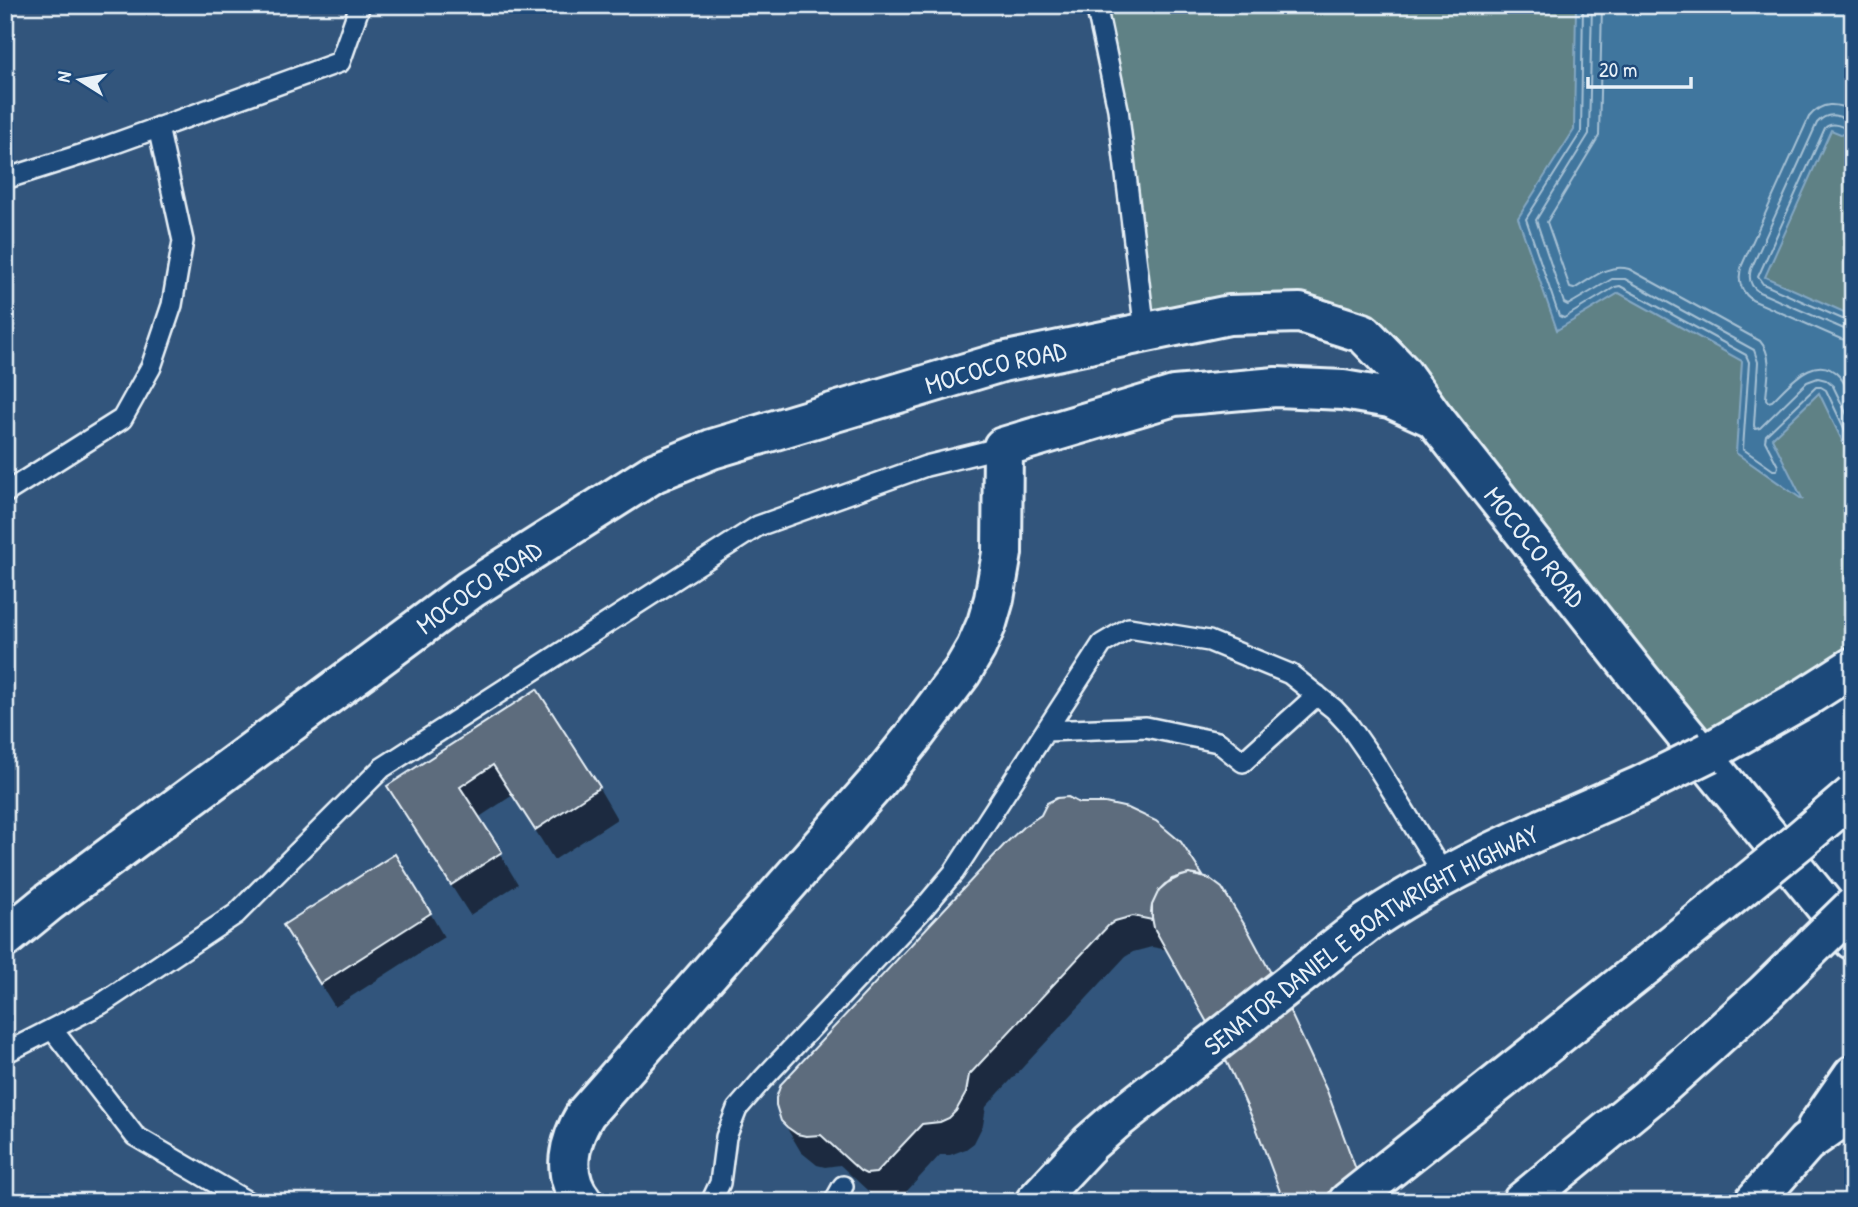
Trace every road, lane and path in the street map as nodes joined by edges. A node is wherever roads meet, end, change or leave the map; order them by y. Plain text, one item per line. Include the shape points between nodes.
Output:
1 (360, 5) edge
2 (1096, 5) edge
3 (158, 127) junction
4 (5, 179) edge
5 (1145, 332) junction
6 (1434, 418) junction
7 (1003, 447) junction
8 (5, 493) edge
9 (1853, 667) edge
10 (1317, 695) junction
11 (1046, 731) junction
12 (1853, 795) edge
13 (1444, 875) junction
14 (1853, 907) edge
15 (5, 938) edge
16 (1853, 940) edge
17 (52, 1029) junction
18 (5, 1053) edge
19 (1853, 1074) edge
20 (1853, 1110) edge
21 (1807, 1143) junction
22 (248, 1202) edge
23 (583, 1202) edge
24 (711, 1202) edge
25 (1035, 1202) edge
26 (1348, 1202) edge
27 (1522, 1202) edge
28 (1755, 1202) edge

1 - 3 lane via 340,62
2 - 5 lane via 1118,109
3 - 4 lane
3 - 8 lane via 183,241 173,305 151,367 122,419
5 - 6 main road, MOCOCO ROAD via 1229,315 1300,313 1363,333 1401,372
5 - 15 main road, MOCOCO ROAD via 1002,362 712,449 654,473 471,589
6 - 7 main road via 1390,398 1276,387 1174,396
6 - 16 main road, MOCOCO ROAD
7 - 17 lane via 926,466 758,526 382,768 236,914 101,1004
7 - 23 main road via 1002,553 995,599 976,648 879,780 586,1113 571,1144 568,1163 571,1181
9 - 13 main road, SENATOR DANIEL E BOATWRIGHT HIGHWAY, bridge via 1709,752
10 - 11 lane via 1243,762 1218,742 1146,727
10 - 11 lane via 1290,674 1209,641 1129,628 1102,644
10 - 13 lane via 1348,724
11 - 24 lane via 947,881 737,1109 726,1137 720,1183
12 - 26 main road, bridge
13 - 25 main road, SENATOR DANIEL E BOATWRIGHT HIGHWAY via 1349,936 1139,1102 1090,1143
14 - 27 main road, bridge via 1656,1092
17 - 18 lane
17 - 22 lane via 135,1136
19 - 21 main road
20 - 21 main road
21 - 28 main road

